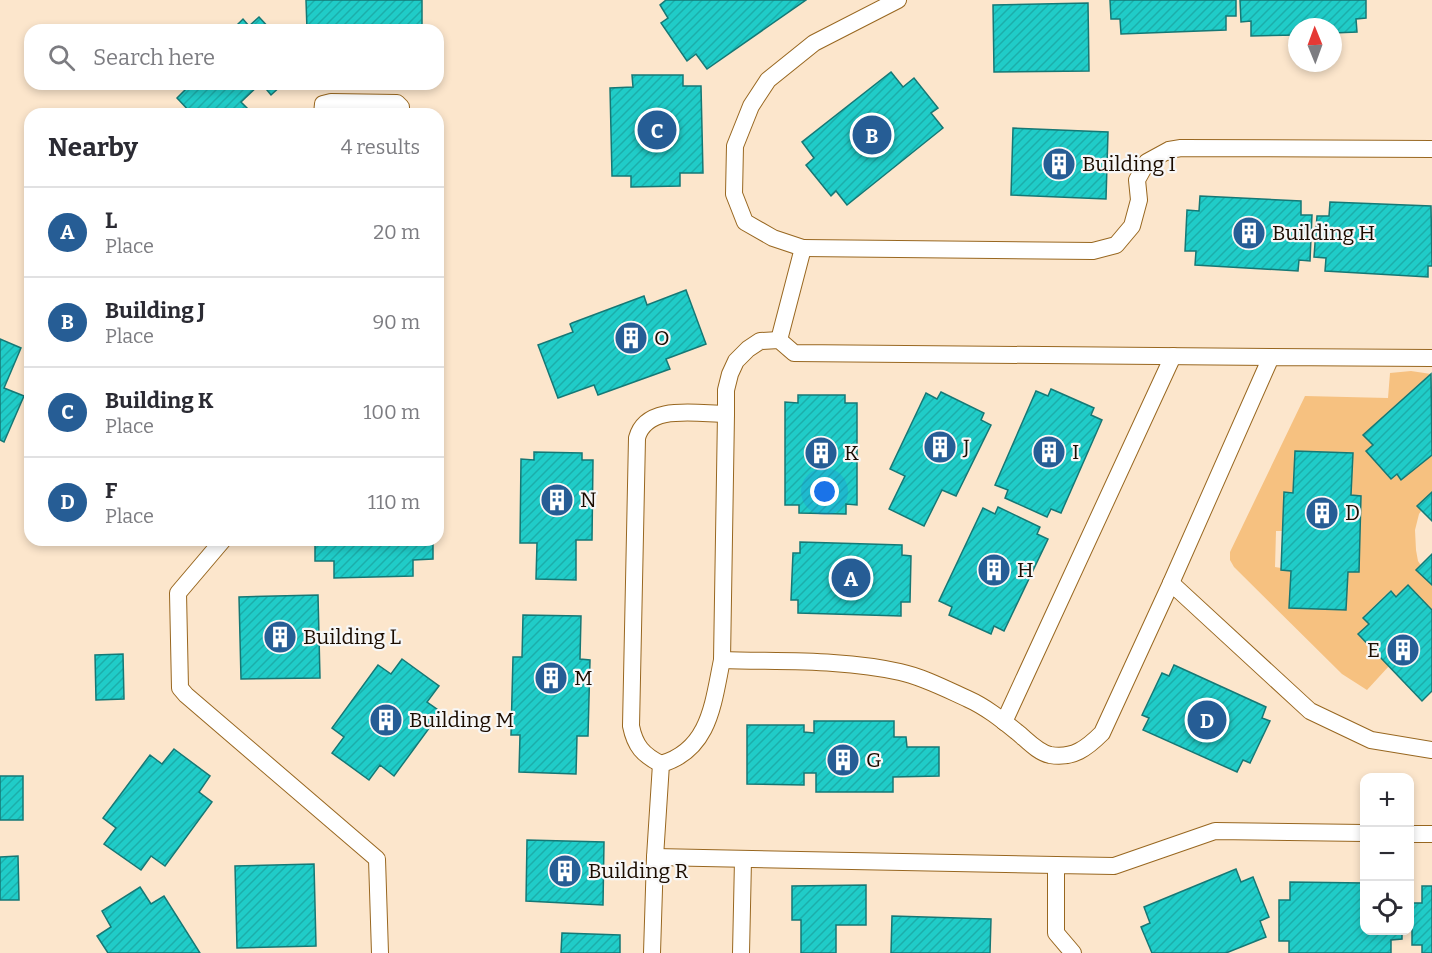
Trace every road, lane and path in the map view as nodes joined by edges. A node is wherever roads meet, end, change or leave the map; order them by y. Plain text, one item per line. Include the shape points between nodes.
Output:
1 (898, 0) edge
2 (323, 108) edge
3 (400, 108) edge
4 (1432, 149) edge
5 (803, 248) junction
6 (779, 340) junction
7 (1173, 356) junction
8 (1271, 357) junction
9 (1432, 358) edge
10 (726, 414) junction
11 (218, 546) edge
12 (1171, 583) junction
13 (722, 660) junction
14 (1004, 722) junction
15 (1432, 750) edge
16 (661, 764) junction
17 (1360, 833) edge
18 (1414, 834) edge
19 (1432, 834) edge
20 (655, 857) junction
21 (743, 860) junction
22 (1056, 865) junction
23 (380, 953) edge
24 (652, 953) edge
25 (741, 953) edge
26 (1073, 953) edge

1 - 5 lane via 814,43 768,80 751,106 735,146 734,194 745,222 773,238
2 - 3 lane via 323,104 341,102 397,103
4 - 5 lane via 1169,150 1147,162 1137,180 1139,200 1132,226 1116,245 1093,251
5 - 6 lane
6 - 7 lane via 794,353
6 - 10 lane via 760,341 736,361 726,390
7 - 8 lane
7 - 14 lane
8 - 9 lane
8 - 12 lane
10 - 13 lane
10 - 16 lane via 655,417 642,426 637,438 631,726 640,751
11 - 23 lane via 178,593 180,688 377,859
12 - 14 lane via 1102,733 1087,748 1067,756 1048,754
12 - 15 lane via 1310,711 1371,740
13 - 14 lane via 854,665 901,672 977,703
13 - 16 lane via 711,710 697,742 687,753
16 - 20 lane
17 - 22 lane via 1215,831 1114,866
18 - 19 lane
20 - 21 lane
20 - 24 lane
21 - 22 lane
21 - 25 lane
22 - 26 lane via 1056,933

